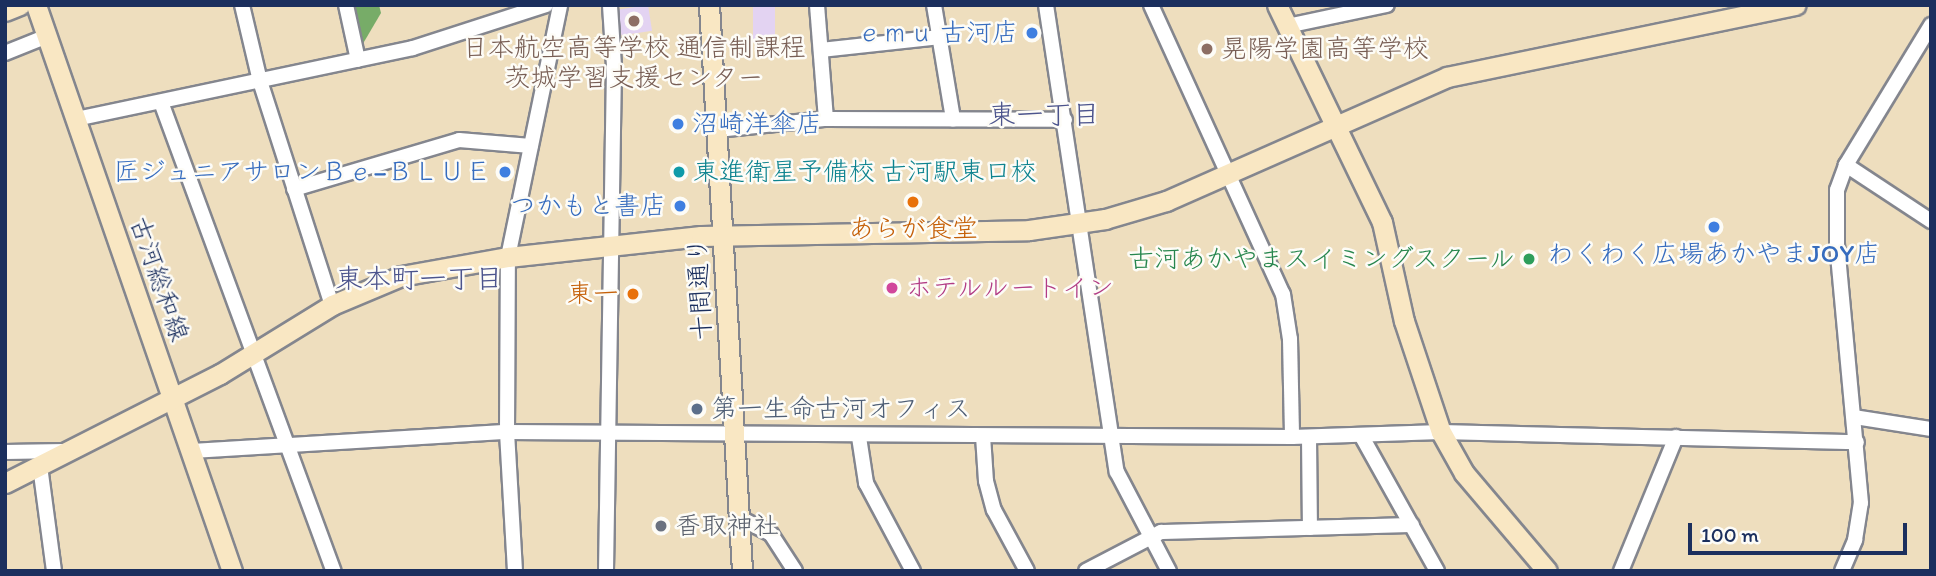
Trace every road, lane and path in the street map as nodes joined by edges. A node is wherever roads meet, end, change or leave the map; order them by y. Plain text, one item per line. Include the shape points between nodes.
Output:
1 (20, 5) edge
2 (36, 5) edge
3 (242, 5) edge
4 (346, 5) edge
5 (546, 5) edge
6 (560, 5) edge
7 (610, 5) edge
8 (709, 5) edge
9 (817, 5) edge
10 (934, 5) edge
11 (1046, 5) edge
12 (1151, 5) edge
13 (1277, 5) edge
14 (1388, 5) edge
15 (1796, 5) edge
16 (5, 11) edge
17 (1931, 25) edge
18 (1287, 26) junction
19 (47, 36) junction
20 (940, 37) junction
21 (821, 50) junction
22 (5, 53) edge
23 (358, 60) junction
24 (260, 81) junction
25 (161, 102) junction
26 (76, 119) junction
27 (826, 119) junction
28 (953, 120) junction
29 (1065, 120) junction
30 (1337, 123) junction
31 (717, 130) junction
32 (531, 146) junction
33 (1846, 165) junction
34 (1226, 175) junction
35 (294, 189) junction
36 (1931, 221) edge
37 (1079, 224) junction
38 (723, 235) junction
39 (610, 246) junction
40 (508, 257) junction
41 (332, 305) junction
42 (253, 354) junction
43 (173, 399) junction
44 (1854, 417) junction
45 (1931, 429) edge
46 (507, 432) junction
47 (606, 432) junction
48 (1441, 432) junction
49 (733, 433) junction
50 (1361, 435) junction
51 (983, 436) junction
52 (859, 437) junction
53 (1111, 437) junction
54 (1292, 437) junction
55 (1309, 437) junction
56 (1676, 437) junction
57 (1857, 442) junction
58 (287, 446) junction
59 (69, 451) junction
60 (192, 451) junction
61 (5, 452) edge
62 (40, 466) junction
63 (5, 483) edge
64 (740, 518) junction
65 (1412, 525) junction
66 (1310, 528) junction
67 (1149, 535) junction
68 (54, 571) edge
69 (232, 571) edge
70 (334, 571) edge
71 (515, 571) edge
72 (606, 571) edge
73 (742, 571) edge
74 (795, 571) edge
75 (913, 571) edge
76 (1027, 571) edge
77 (1086, 571) edge
78 (1169, 571) edge
79 (1437, 571) edge
80 (1547, 571) edge
81 (1621, 571) edge
82 (1842, 571) edge

1 - 16 street
2 - 19 street, 古河総和線
3 - 24 street
4 - 23 street
5 - 23 street via 459,36
6 - 32 street
7 - 39 street via 614,66
8 - 31 street, 十間通り
9 - 21 street
10 - 20 street
11 - 29 street
12 - 34 street
13 - 18 street
14 - 18 street
15 - 30 street via 1606,48 1447,77
17 - 33 street
18 - 30 street
19 - 22 street
19 - 26 street, 古河総和線
20 - 21 street
20 - 28 street
21 - 27 street
23 - 24 street
24 - 25 street
24 - 35 street
25 - 26 street
25 - 42 street
26 - 43 street, 古河総和線
27 - 28 street
27 - 31 street
28 - 29 street
29 - 37 street
30 - 34 street
30 - 48 street via 1382,222 1404,321
31 - 38 street, 十間通り
32 - 35 street via 459,140
32 - 40 street
33 - 36 street
33 - 44 street via 1837,190 1837,245
34 - 37 street via 1144,208
34 - 54 street via 1283,294 1290,339
35 - 41 street
37 - 38 street via 1009,231
37 - 53 street
38 - 39 street
38 - 49 street, 十間通り
39 - 40 street
39 - 47 street
40 - 41 street via 401,276
40 - 46 street
41 - 42 street
42 - 43 street
42 - 58 street
43 - 59 street
43 - 60 street, 古河総和線
44 - 45 street
44 - 57 street
46 - 47 street
46 - 58 street
46 - 71 street
47 - 49 street
47 - 72 street
48 - 50 street
48 - 56 street
48 - 80 street via 1464,473
49 - 52 street
49 - 64 street, 十間通り
50 - 55 street
50 - 65 street
51 - 52 street
51 - 53 street
51 - 76 street via 986,481 994,510
52 - 75 street via 866,483
53 - 54 street
53 - 67 street via 1122,484
54 - 55 street
55 - 66 street
56 - 57 street
56 - 81 street
57 - 82 street via 1861,503 1855,540
58 - 60 street
58 - 70 street
59 - 61 street
59 - 62 street
60 - 69 street, 古河総和線
62 - 63 street
62 - 68 street
64 - 73 street, 十間通り
64 - 74 street via 771,534
65 - 66 street
65 - 79 street
66 - 67 street
67 - 77 street
67 - 78 street

